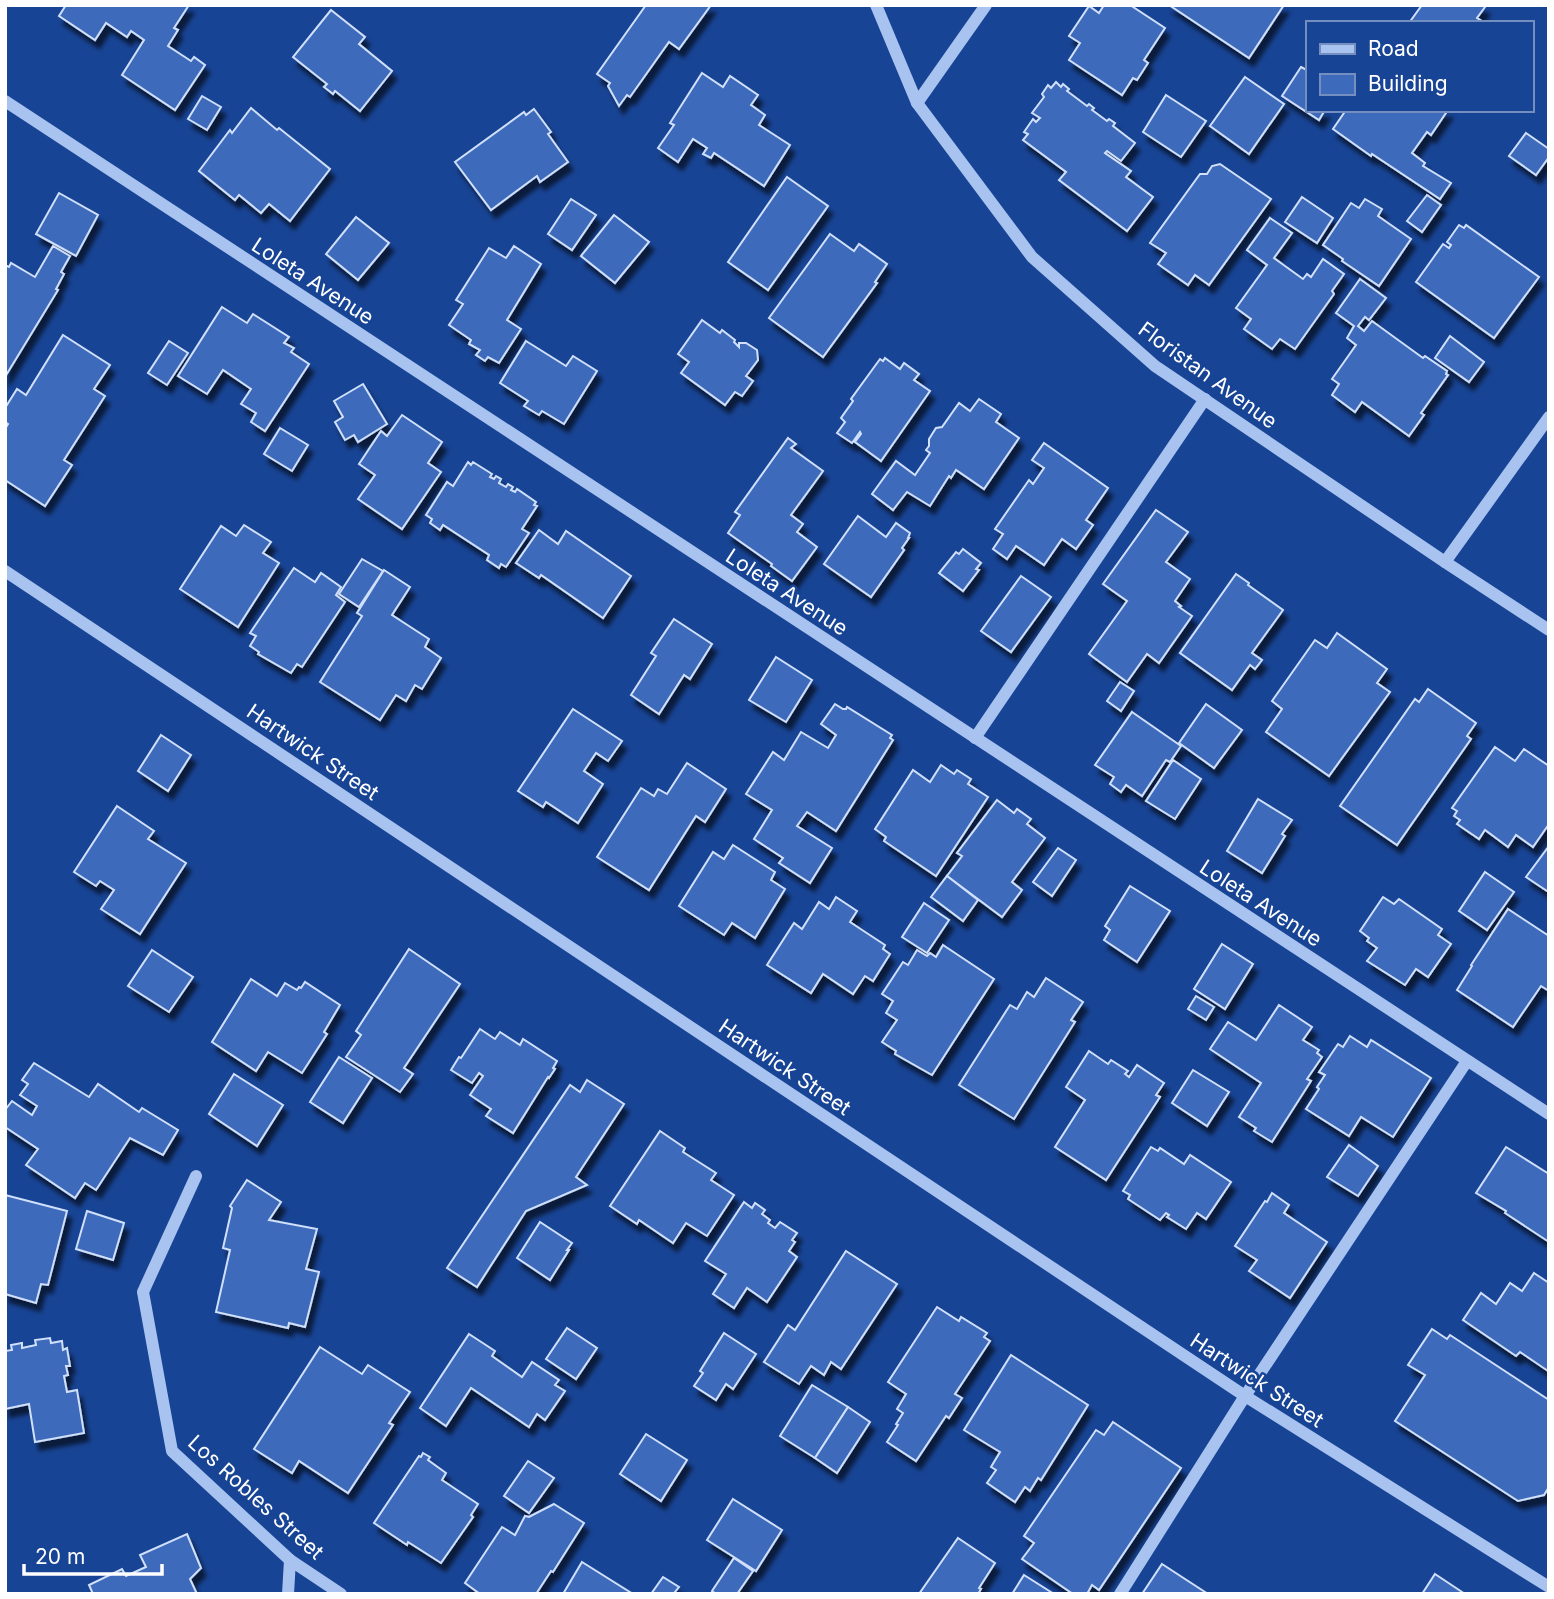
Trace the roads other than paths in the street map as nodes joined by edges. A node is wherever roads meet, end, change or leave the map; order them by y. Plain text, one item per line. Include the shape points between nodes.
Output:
1 (876, 5) edge
2 (986, 5) edge
3 (5, 102) edge
4 (917, 103) junction
5 (1205, 399) junction
6 (1549, 417) edge
7 (1445, 562) junction
8 (5, 571) edge
9 (1549, 630) edge
10 (975, 738) junction
11 (1467, 1061) junction
12 (1549, 1114) edge
13 (196, 1176) dead end
14 (1245, 1396) junction
15 (290, 1560) junction
16 (1549, 1587) edge
17 (288, 1594) edge
18 (341, 1594) edge
19 (1120, 1594) edge

1 - 4 street, Floristan Avenue
2 - 4 street
3 - 10 street, Loleta Avenue
4 - 5 street, Floristan Avenue via 1032,257 1155,366
5 - 7 street, Floristan Avenue
5 - 10 street
6 - 7 street
7 - 9 street, Floristan Avenue
8 - 14 street, Hartwick Street
10 - 11 street, Loleta Avenue
11 - 12 street, Loleta Avenue
11 - 14 street
13 - 15 street, Los Robles Street via 143,1292 172,1451
14 - 16 street, Hartwick Street
14 - 19 street
15 - 17 street
15 - 18 street, Los Robles Street

